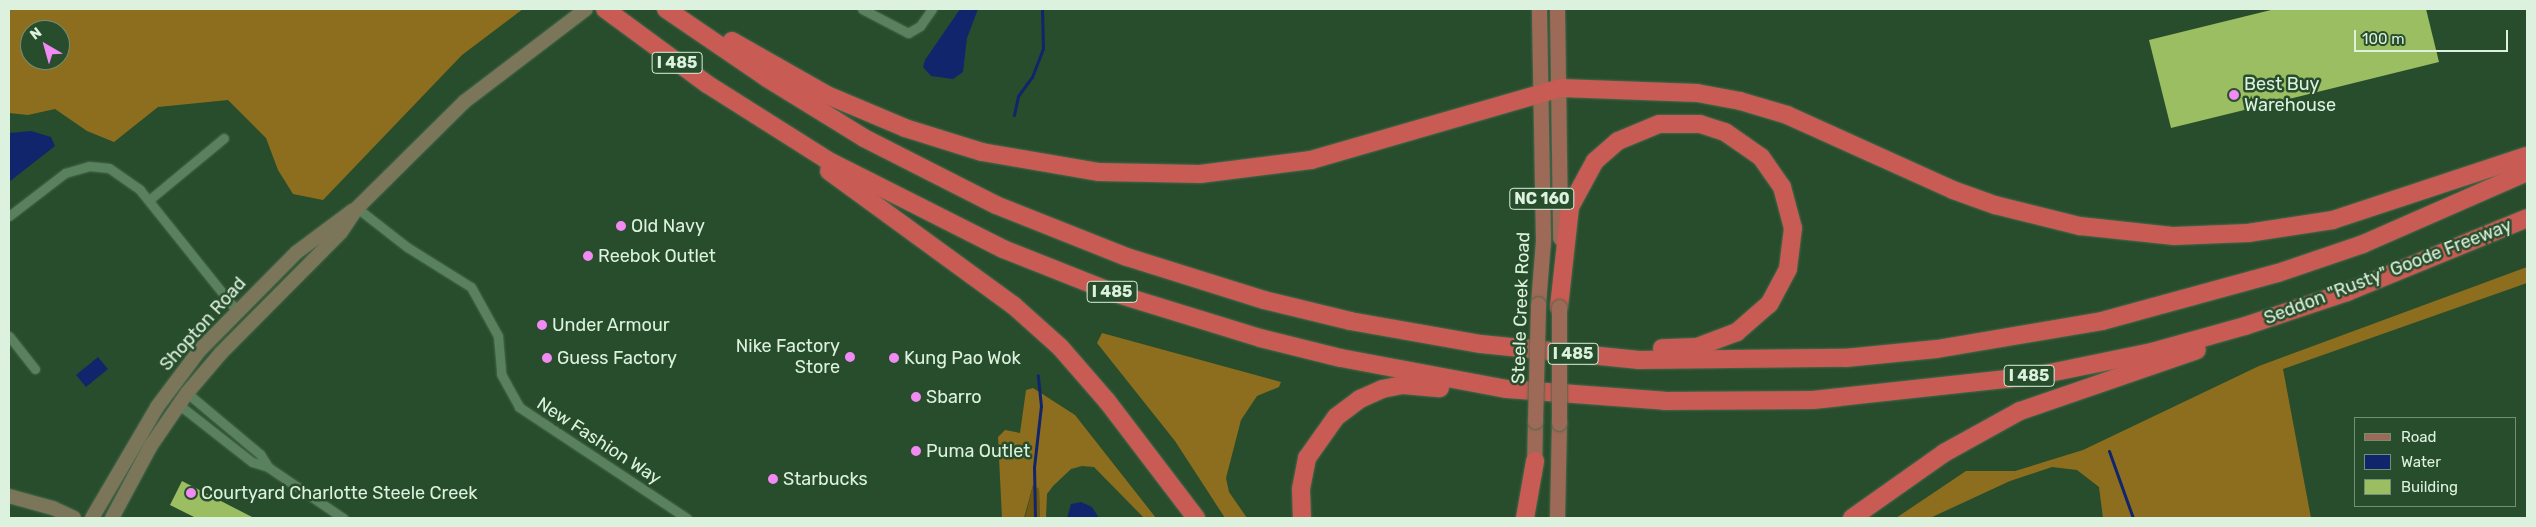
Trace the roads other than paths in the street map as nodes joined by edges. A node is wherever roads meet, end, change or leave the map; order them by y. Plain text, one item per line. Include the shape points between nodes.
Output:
1 (586, 9) edge
2 (605, 9) edge
3 (666, 9) edge
4 (685, 9) edge
5 (862, 9) edge
6 (932, 9) edge
7 (1539, 9) edge
8 (1557, 9) edge
9 (1561, 88) junction
10 (1542, 93) junction
11 (748, 111) junction
12 (224, 138) dead end
13 (2527, 156) edge
14 (2527, 172) edge
15 (149, 200) junction
16 (357, 208) junction
17 (9, 216) edge
18 (2527, 218) edge
19 (2347, 292) junction
20 (1559, 307) junction
21 (237, 311) junction
22 (9, 336) edge
23 (1481, 344) junction
24 (35, 369) dead end
25 (1507, 389) junction
26 (187, 393) junction
27 (178, 404) junction
28 (1535, 461) junction
29 (268, 467) junction
30 (9, 496) edge
31 (74, 518) edge
32 (92, 518) edge
33 (112, 518) edge
34 (344, 518) edge
35 (687, 518) edge
36 (1196, 518) edge
37 (1302, 518) edge
38 (1525, 518) edge
39 (1533, 518) edge
40 (1557, 518) edge
41 (1852, 518) edge

1 - 16 street, Shopton Road via 464,102
2 - 11 highway, Seddon "Rusty" Goode Freeway / I 485
3 - 23 highway, Seddon "Rusty" Goode Freeway / I 485 via 767,78 864,138 996,205 1071,236 1185,277 1264,300 1350,321
4 - 10 highway via 788,75 905,128 982,152 1099,172 1200,174 1311,160
5 - 6 street via 908,33 920,26
7 - 10 main road, Steele Creek Road / NC 160
8 - 9 main road, Steele Creek Road / NC 160
9 - 10 highway
9 - 13 highway via 1697,93 1740,100 1788,115 1953,190 1995,205 2080,226 2174,236 2248,233 2333,220
9 - 20 main road, Steele Creek Road / NC 160
10 - 28 main road, Steele Creek Road / NC 160, bridge via 1543,240 1538,304
11 - 25 highway, Seddon "Rusty" Goode Freeway / I 485 via 827,160 955,227 1114,293 1332,356
11 - 36 highway via 1037,325 1107,401
12 - 15 street
14 - 23 highway, Seddon "Rusty" Goode Freeway / I 485 via 2363,244 2278,274 2187,301 2024,336 1845,358 1740,362 1639,360
15 - 17 street via 119,172 83,167 50,182
15 - 21 street
16 - 21 street, Shopton Road via 314,238
16 - 26 street, Shopton Road via 340,232
16 - 35 street, New Fashion Way via 407,247 471,287 498,336 502,374 519,407
18 - 19 highway, Seddon "Rusty" Goode Freeway / I 485
19 - 25 highway, Seddon "Rusty" Goode Freeway / I 485 via 2152,352 1956,387 1879,396 1731,402
19 - 41 highway via 2166,361 2094,382 2020,411 1944,453
20 - 23 highway via 1567,226 1576,190 1595,161 1618,141 1658,124 1700,124 1738,138 1775,174 1791,215 1791,254 1776,294 1760,315 1737,332 1711,344 1685,348
20 - 40 main road, Steele Creek Road / NC 160, bridge
21 - 26 street via 237,322 202,360
21 - 32 street, Shopton Road via 167,392
22 - 24 street
25 - 37 highway via 1403,385 1360,399 1336,417 1314,444 1301,489
26 - 27 street, Shopton Road
26 - 29 street via 260,454
27 - 29 street via 252,462
27 - 33 street, Shopton Road via 150,447
28 - 38 highway
28 - 39 main road, Steele Creek Road / NC 160
29 - 34 street
30 - 31 street via 54,508

